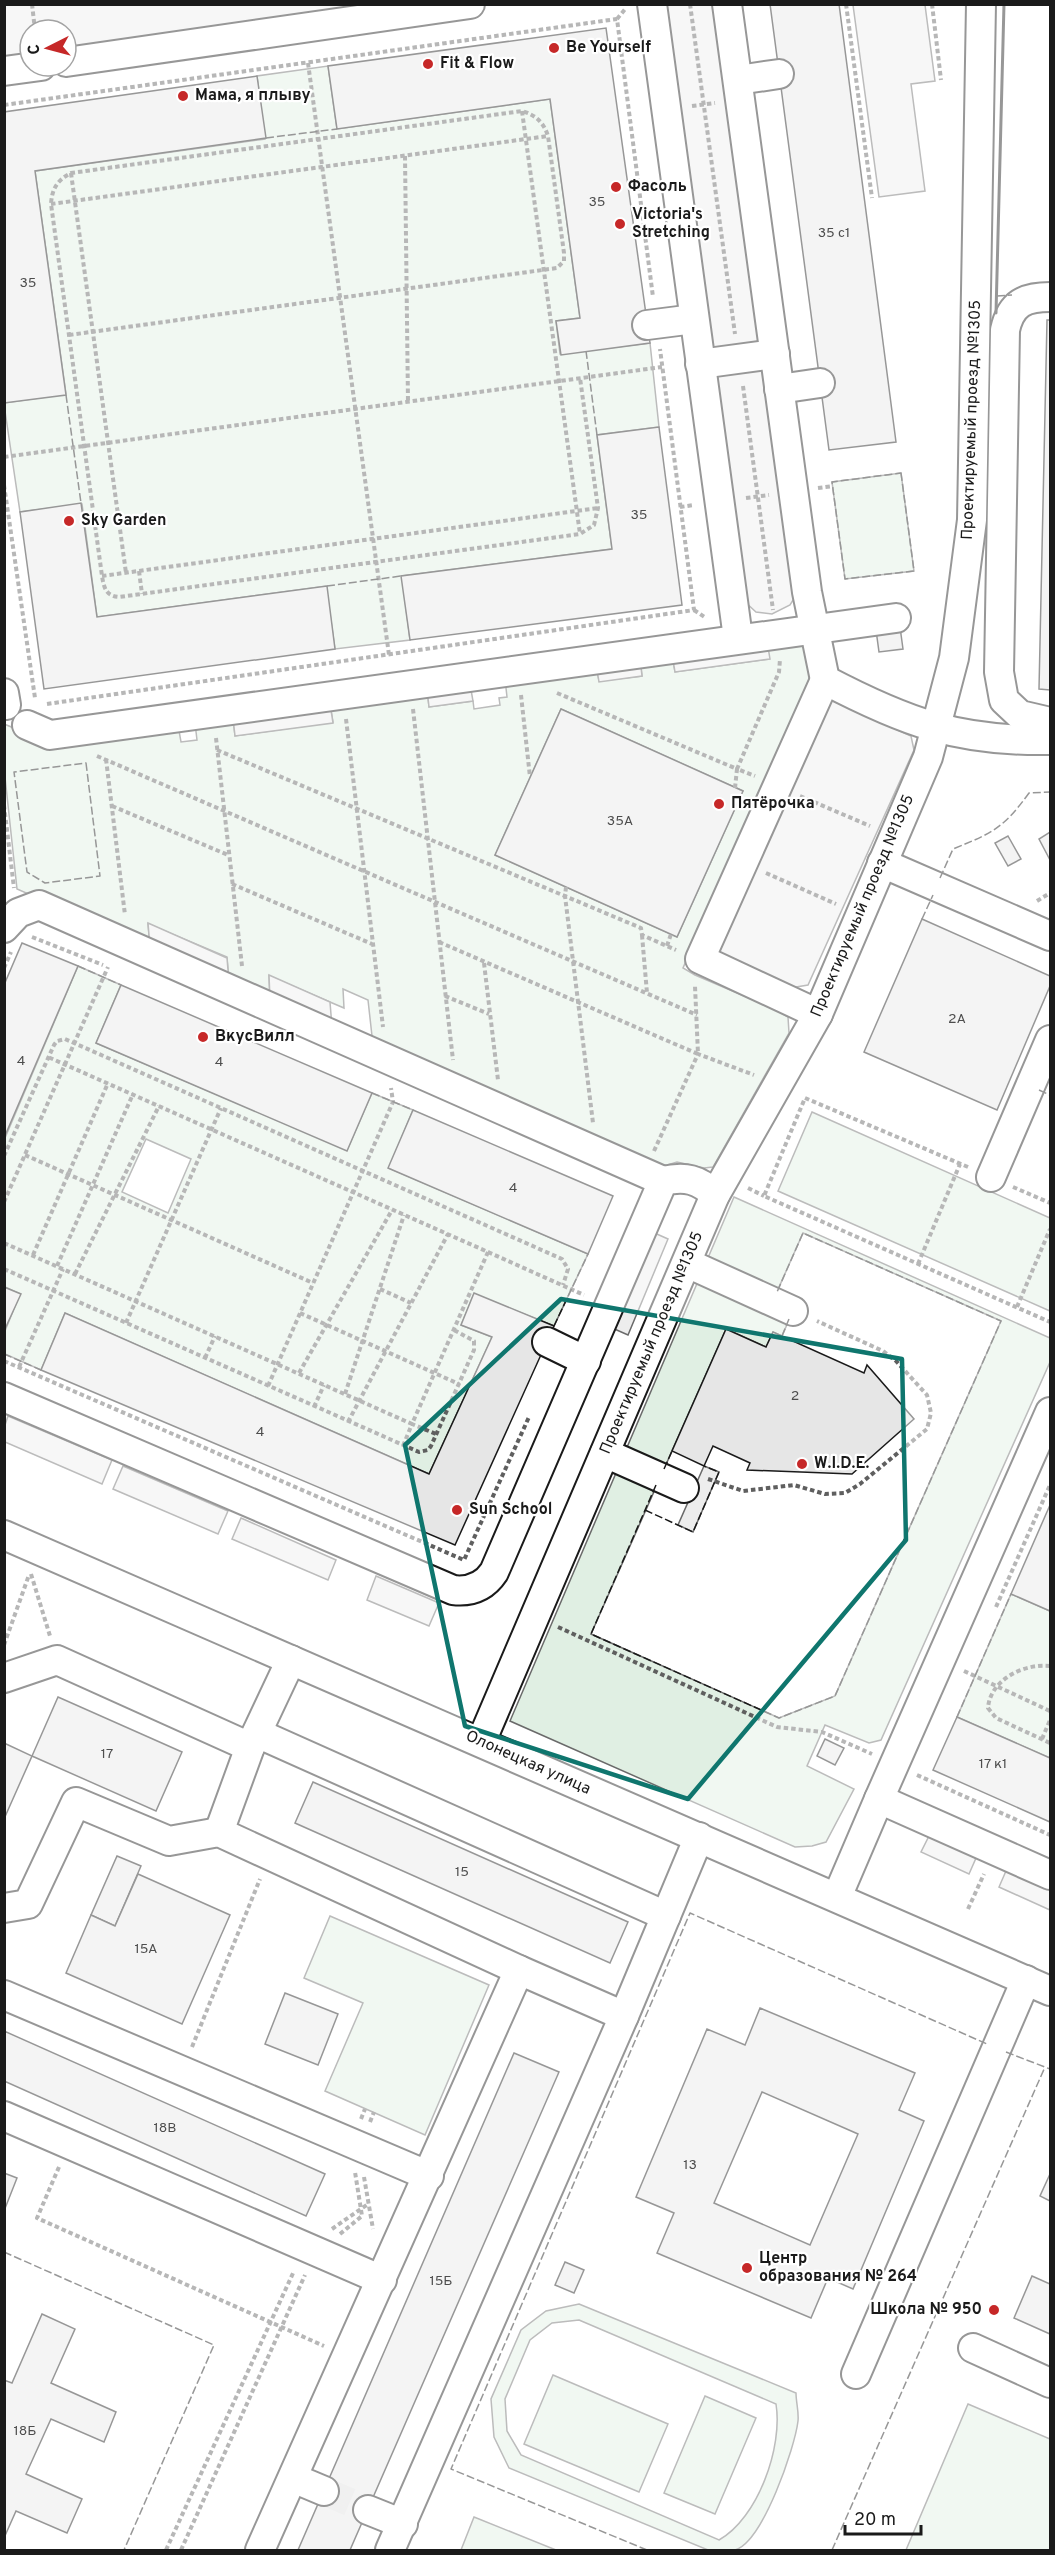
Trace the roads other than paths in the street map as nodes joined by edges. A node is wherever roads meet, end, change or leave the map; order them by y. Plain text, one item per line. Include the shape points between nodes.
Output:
1 (470, 4) edge
2 (652, 4) edge
3 (727, 4) edge
4 (981, 4) edge
5 (78, 60) edge
6 (779, 74) dead end
7 (739, 90) junction
8 (1050, 297) edge
9 (694, 319) junction
10 (652, 325) road end
11 (775, 354) junction
12 (700, 364) junction
13 (820, 383) dead end
14 (779, 388) junction
15 (896, 618) dead end
16 (814, 628) junction
17 (738, 638) junction
18 (825, 680) junction
19 (1050, 722) edge
20 (27, 725) dead end
21 (936, 728) junction
22 (1050, 740) edge
23 (882, 863) junction
24 (14, 925) edge
25 (1050, 936) edge
26 (818, 1014) junction
27 (1050, 1040) edge
28 (991, 1178) road end
29 (663, 1181) junction
30 (716, 1195) junction
31 (687, 1263) junction
32 (793, 1311) road end
33 (547, 1342) dead end
34 (586, 1361) junction
35 (4, 1397) edge
36 (1050, 1412) edge
37 (605, 1453) junction
38 (684, 1488) road end
39 (4, 1534) edge
40 (291, 1660) junction
41 (4, 1678) edge
42 (254, 1740) junction
43 (481, 1742) junction
44 (879, 1799) junction
45 (219, 1832) junction
46 (699, 1837) junction
47 (1050, 1875) edge
48 (837, 1897) junction
49 (4, 1908) edge
50 (666, 1916) junction
51 (519, 1970) junction
52 (1038, 1985) edge
53 (4, 1995) edge
54 (624, 2016) junction
55 (4, 2116) edge
56 (429, 2176) junction
57 (382, 2280) junction
58 (973, 2348) dead end
59 (856, 2374) dead end
60 (1050, 2383) edge
61 (293, 2478) junction
62 (324, 2491) tunnel mouth
63 (368, 2510) tunnel mouth
64 (403, 2524) junction
65 (260, 2550) edge
66 (390, 2550) edge

1 - 5 street
2 - 9 street
3 - 7 street
4 - 21 street, Проектируемый проезд №1305 via 972,520 954,657
6 - 7 street
7 - 11 street
8 - 19 street via 1031,297 1019,305 1008,318 1005,330 999,672 1004,700 1020,715
9 - 10 street
9 - 12 street
11 - 12 street
11 - 14 street
12 - 17 street
13 - 14 street
14 - 16 street
15 - 16 street
16 - 17 street
16 - 18 street
17 - 20 street via 50,735
18 - 21 street via 881,709
18 - 26 street via 700,959
21 - 22 street via 1010,741
21 - 23 street, Проектируемый проезд №1305 via 928,757
23 - 25 street
23 - 26 street, Проектируемый проезд №1305
24 - 29 street via 39,905 246,997 384,1073 456,1091
26 - 30 street, Проектируемый проезд №1305
27 - 28 street
29 - 30 street via 692,1179
29 - 34 street
30 - 31 street, Проектируемый проезд №1305
31 - 32 street
31 - 37 street, Проектируемый проезд №1305
33 - 34 street
34 - 35 street via 489,1578 470,1590 453,1590
36 - 44 street
37 - 38 street
37 - 43 street, Проектируемый проезд №1305
39 - 40 street, Олонецкая улица
40 - 42 street
40 - 43 street, Олонецкая улица
41 - 42 street via 57,1660
42 - 45 street
42 - 50 street
43 - 46 street, Олонецкая улица
44 - 47 street
44 - 48 street
45 - 49 street via 169,1841 76,1802 28,1905
45 - 51 street
46 - 48 street, Олонецкая улица
46 - 50 street
48 - 52 street, Олонецкая улица
50 - 54 street
51 - 54 street
51 - 56 street
52 - 59 street
53 - 56 street
54 - 64 street
55 - 57 street
56 - 57 street
57 - 61 street
58 - 60 street
61 - 62 street
61 - 65 street
63 - 64 street
64 - 66 street

